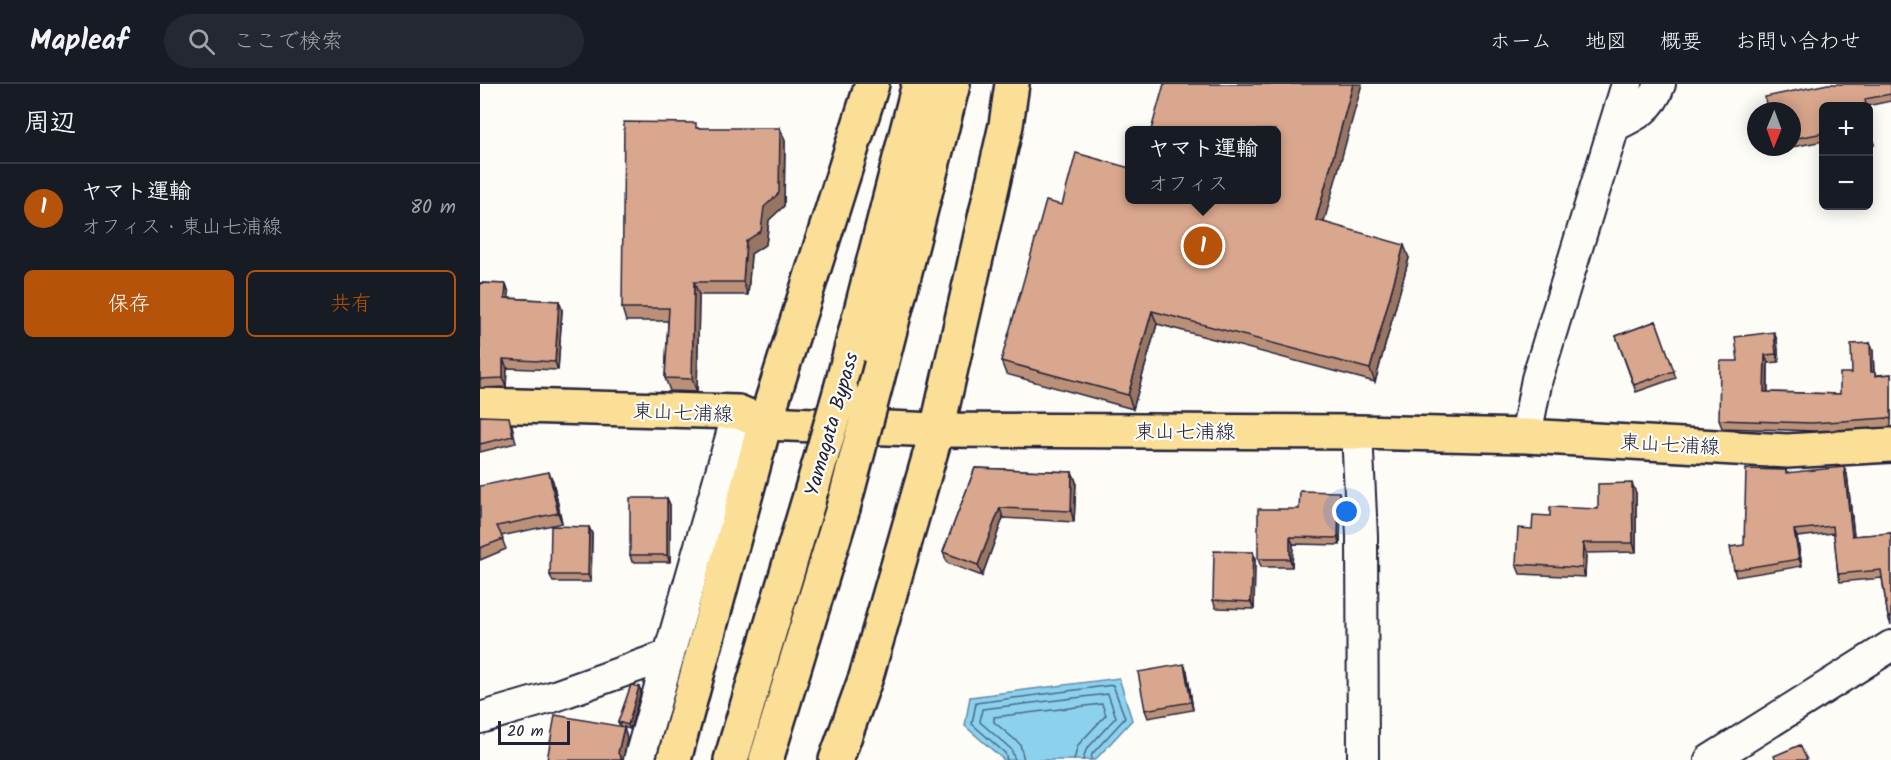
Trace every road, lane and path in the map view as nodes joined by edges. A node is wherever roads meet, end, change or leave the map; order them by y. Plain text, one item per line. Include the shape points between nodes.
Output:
1 (872, 84) edge
2 (919, 84) edge
3 (953, 84) edge
4 (1012, 84) edge
5 (1660, 84) edge
6 (1626, 87) edge
7 (1614, 126) junction
8 (480, 405) edge
9 (751, 418) junction
10 (937, 430) junction
11 (1357, 432) junction
12 (1526, 436) junction
13 (1891, 445) edge
14 (1891, 646) edge
15 (669, 655) junction
16 (480, 718) edge
17 (639, 760) edge
18 (674, 760) edge
19 (731, 760) edge
20 (766, 760) edge
21 (836, 760) edge
22 (1362, 760) edge
23 (1710, 760) edge

1 - 9 main road
2 - 19 main road, Yamagata Bypass, bridge via 841,389
3 - 20 main road, Yamagata Bypass, bridge via 843,508
4 - 10 main road
5 - 7 street via 1650,105
6 - 7 street
7 - 12 street via 1537,379
8 - 9 main road, 東山七浦線
9 - 10 main road, 東山七浦線
9 - 15 street
9 - 18 main road
10 - 11 main road, 東山七浦線
10 - 21 main road via 866,677
11 - 12 main road, 東山七浦線
11 - 22 street via 1362,536
12 - 13 main road, 東山七浦線 via 1787,451
14 - 23 street
15 - 16 street
15 - 17 street

